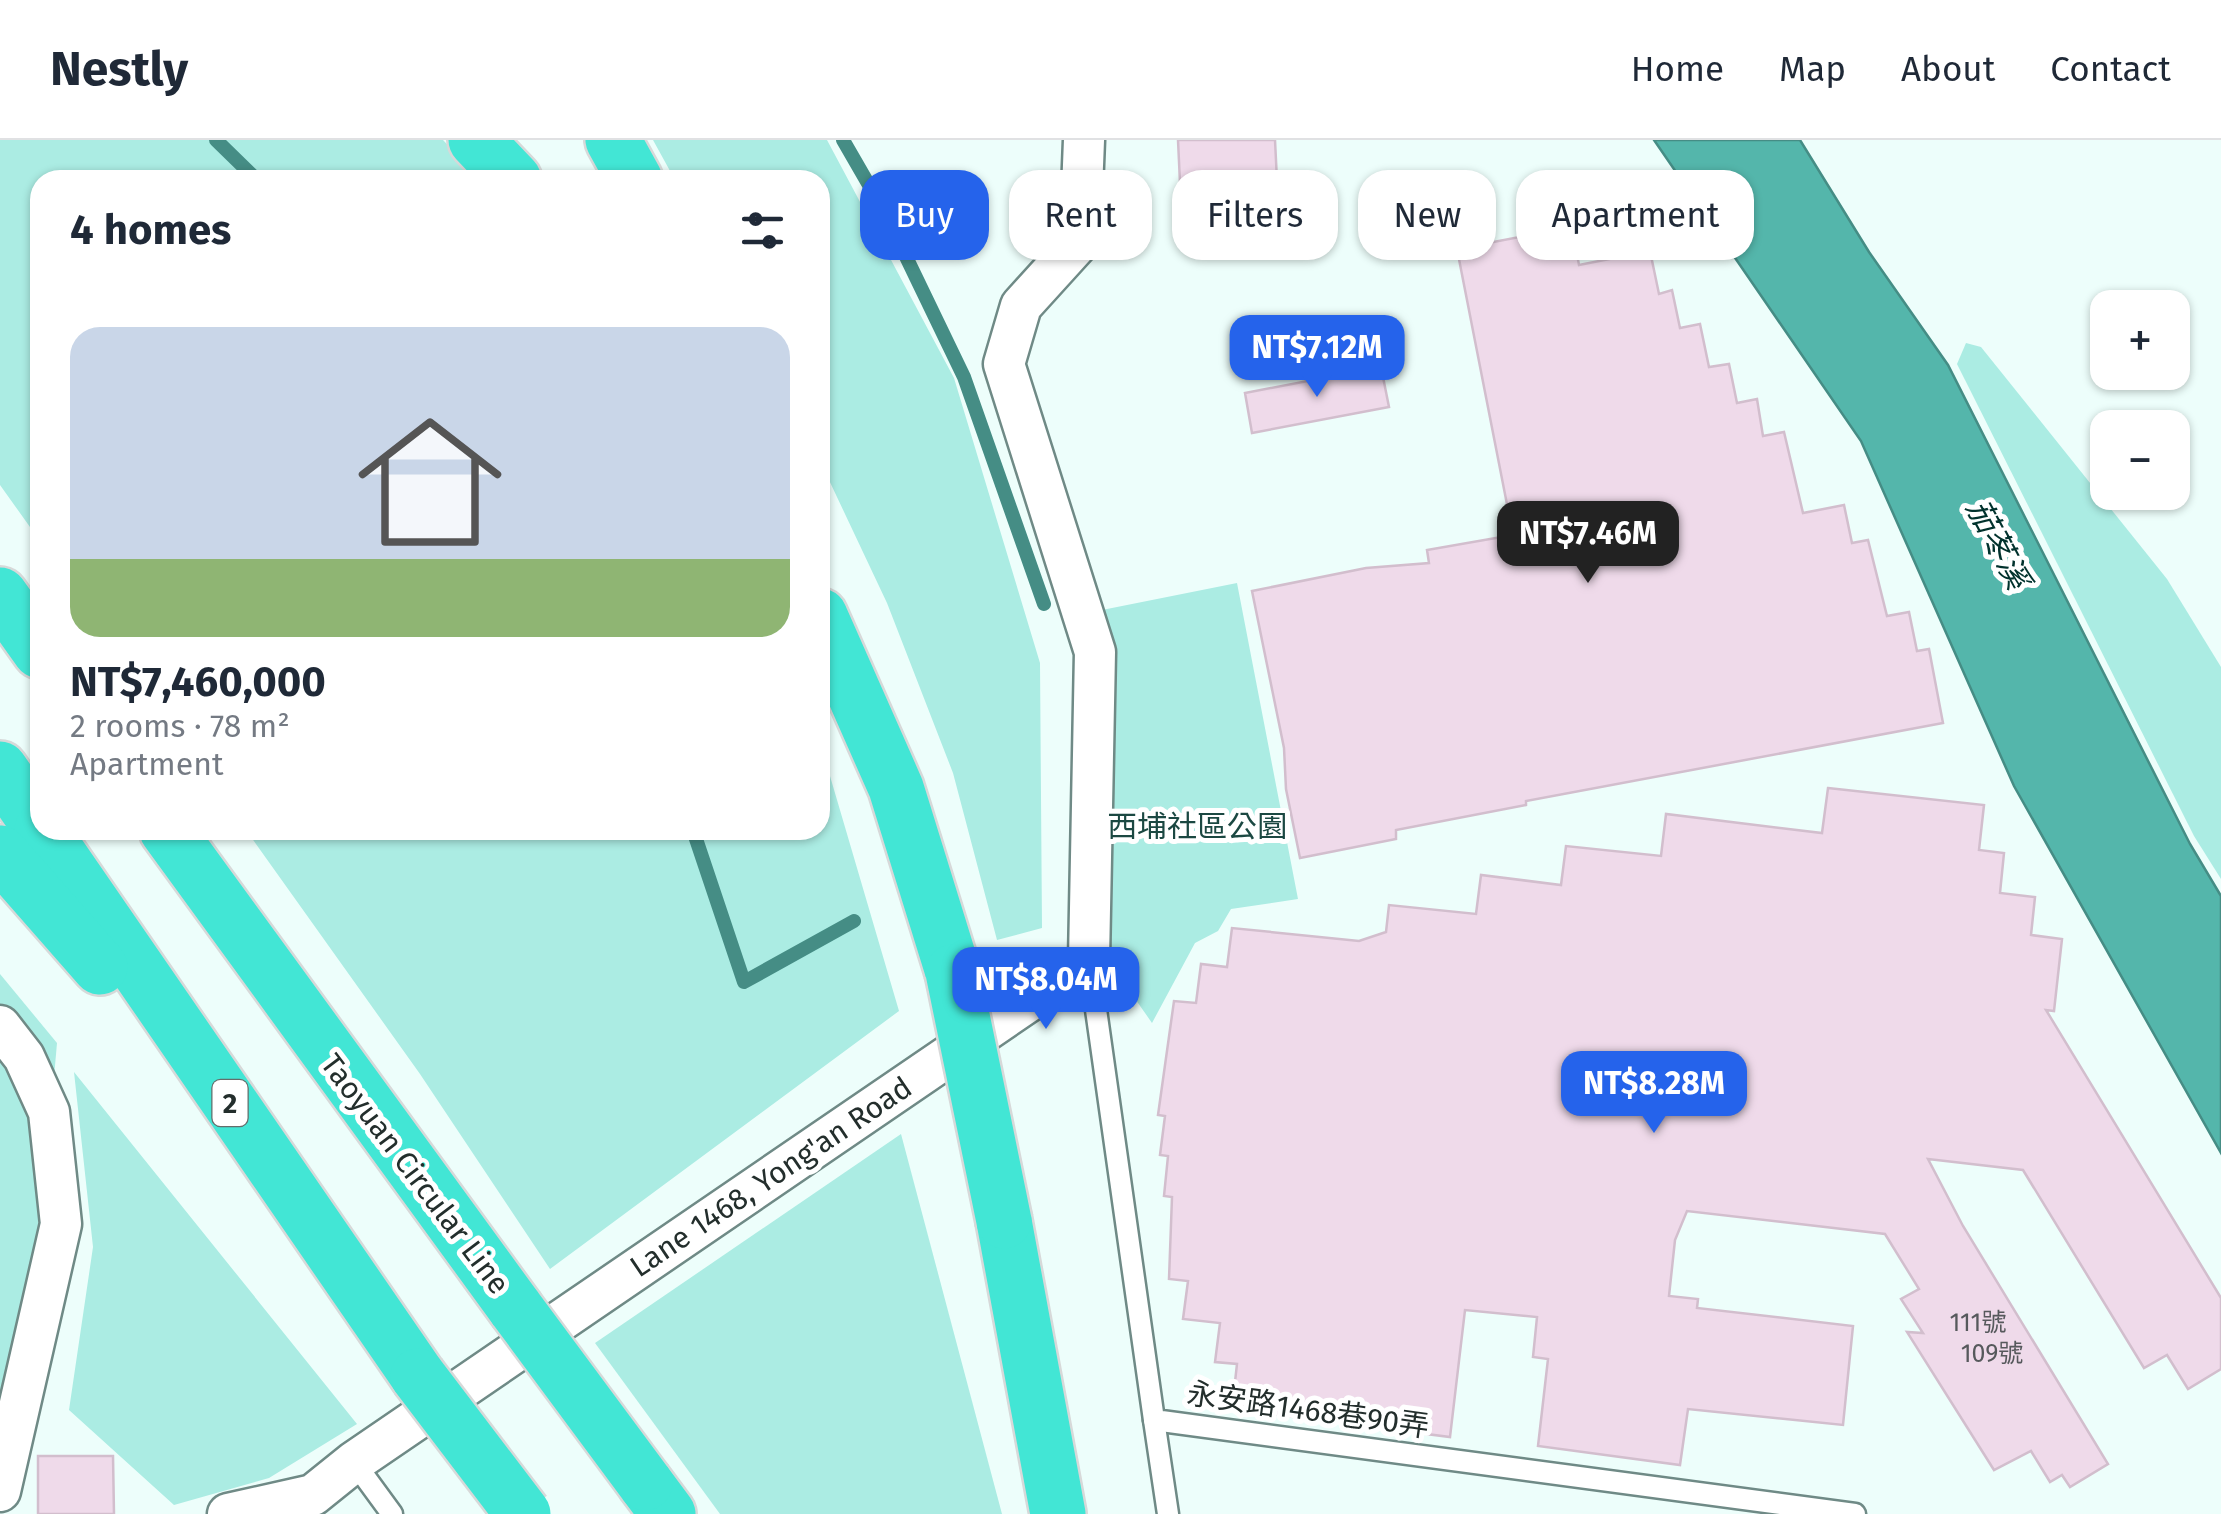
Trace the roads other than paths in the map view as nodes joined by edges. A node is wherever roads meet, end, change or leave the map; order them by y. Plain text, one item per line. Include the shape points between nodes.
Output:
1 (476, 140) edge
2 (613, 140) edge
3 (1084, 140) edge
4 (504, 170) edge
5 (630, 170) edge
6 (0, 595) edge
7 (30, 637) edge
8 (830, 642) edge
9 (0, 768) edge
10 (30, 812) edge
11 (49, 840) edge
12 (174, 840) edge
13 (0, 853) edge
14 (1089, 960) junction
15 (0, 1026) edge
16 (267, 1158) junction
17 (1154, 1420) junction
18 (354, 1462) junction
19 (0, 1491) edge
20 (656, 1498) edge
21 (228, 1514) edge
22 (392, 1514) edge
23 (523, 1514) edge
24 (1058, 1514) edge
25 (1168, 1514) edge
26 (1854, 1514) edge

1 - 4 highway
2 - 5 highway
3 - 14 street via 1080,241 1021,306 1004,364 1094,652
6 - 7 highway
8 - 24 highway, bridge via 896,788 952,972
9 - 10 highway, 2
11 - 16 highway, 2
12 - 20 highway, Taoyuan Circular Line, bridge
13 - 16 highway
14 - 17 lane, 永安路1468巷90弄
14 - 18 street, Lane 1468, Yong'an Road
15 - 19 street via 24,1057 49,1112 61,1224
16 - 23 highway, 2, bridge
17 - 25 lane
17 - 26 lane, 永安路1468巷90弄
18 - 21 street, Lane 1468, Yong'an Road via 313,1495
18 - 22 lane

